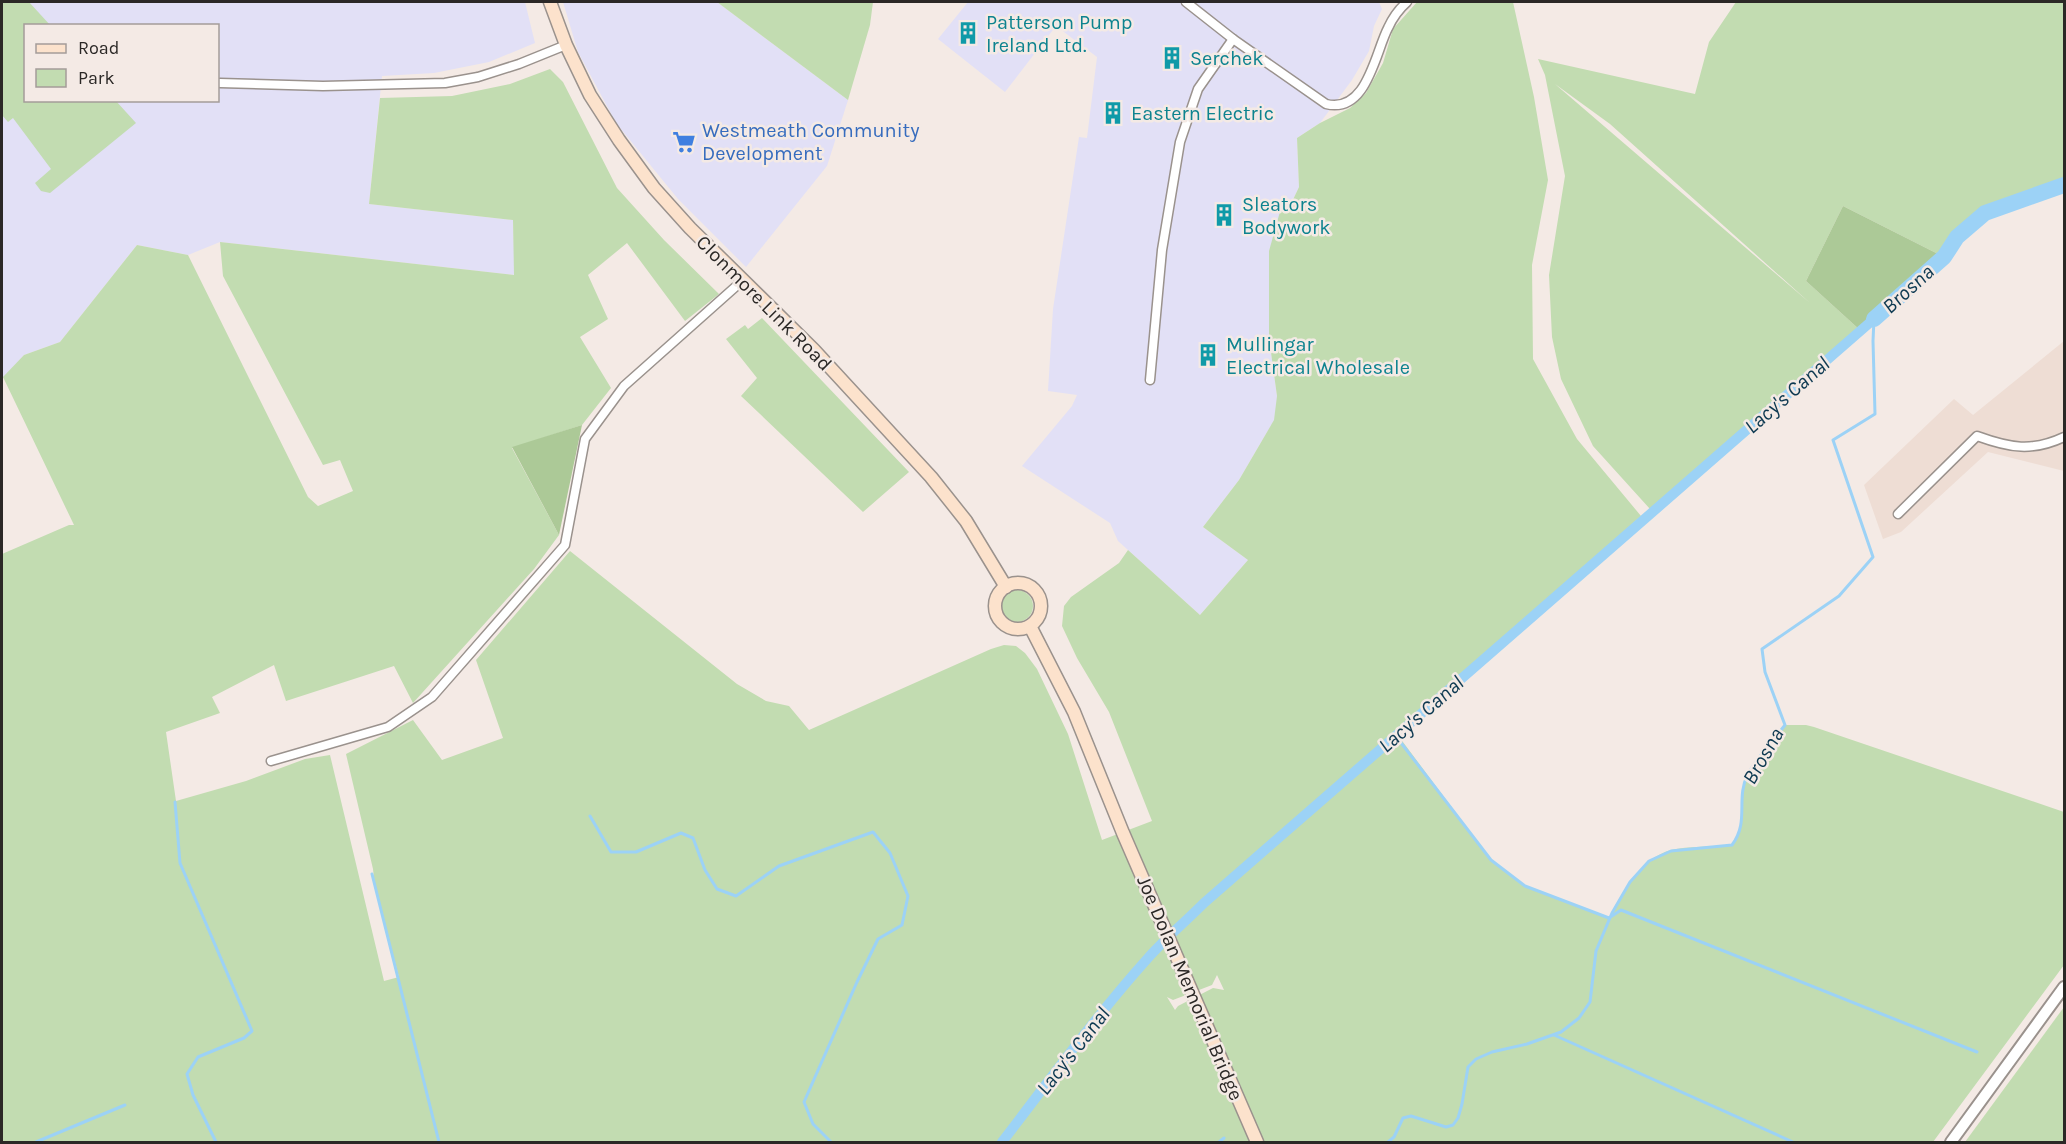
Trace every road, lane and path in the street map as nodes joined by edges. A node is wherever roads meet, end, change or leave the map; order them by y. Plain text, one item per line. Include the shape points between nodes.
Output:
1 (550, 2) edge
2 (1186, 2) edge
3 (1407, 2) edge
4 (1233, 39) junction
5 (566, 45) junction
6 (220, 83) dead end
7 (742, 281) junction
8 (1150, 380) dead end
9 (2064, 437) edge
10 (1898, 514) dead end
11 (1006, 587) junction
12 (1030, 626) junction
13 (271, 761) dead end
14 (2064, 987) edge
15 (1257, 1143) edge
16 (1951, 1143) edge

1 - 5 main road, Clonmore Link Road
2 - 4 street
3 - 4 street via 1387,29 1365,85 1350,101 1336,106 1326,104
4 - 8 street via 1198,89 1180,142 1162,250
5 - 6 street via 478,77 446,83
5 - 7 main road, Clonmore Link Road via 590,95 654,188
7 - 11 main road, Clonmore Link Road via 814,350 931,477 966,521
7 - 13 street via 624,386 585,439 565,545 432,697 388,727
9 - 10 street via 2043,446 2028,447 1977,436
11 - 12 main road via 997,598 1000,619 1017,629
11 - 12 main road via 1026,585 1037,593 1040,615
12 - 15 main road, Joe Dolan Memorial Bridge via 1074,712
14 - 16 street

